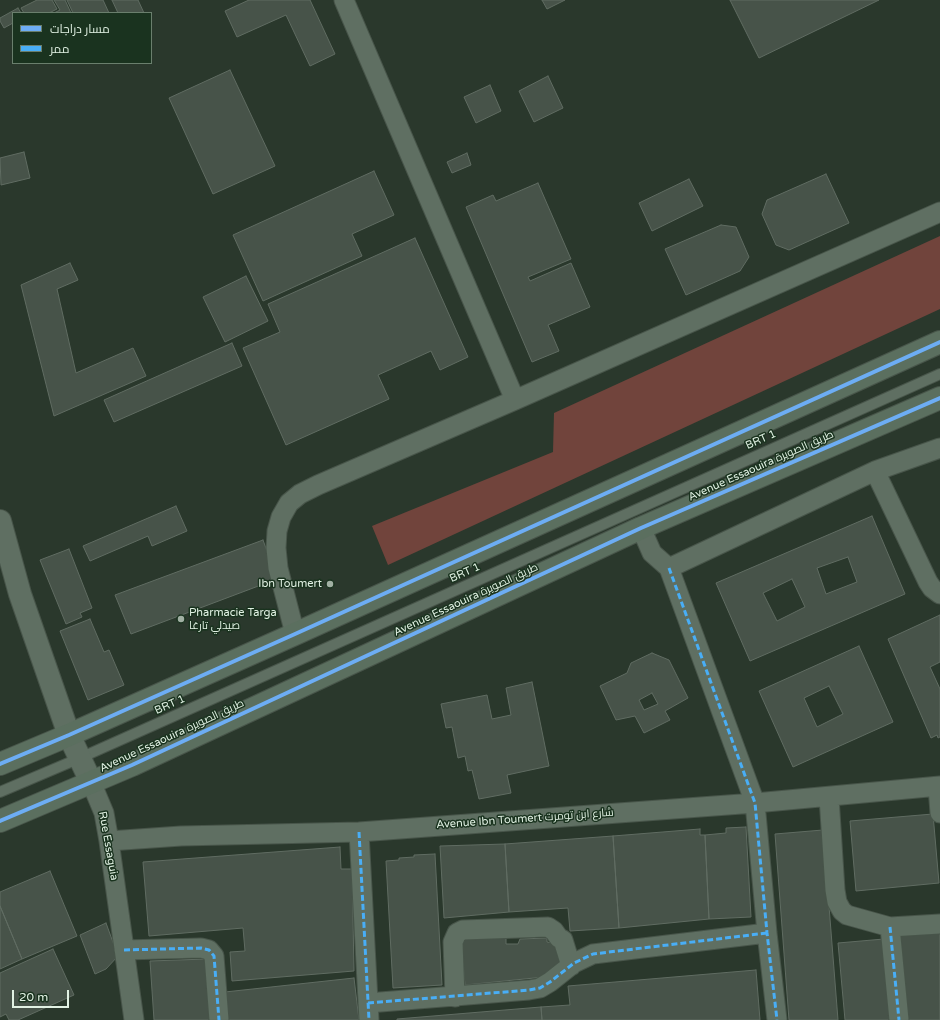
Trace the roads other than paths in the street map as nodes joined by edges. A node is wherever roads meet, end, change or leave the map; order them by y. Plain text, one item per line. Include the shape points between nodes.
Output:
1 (344, 0) edge
2 (940, 212) edge
3 (940, 342) edge
4 (940, 374) edge
5 (940, 398) edge
6 (515, 400) junction
7 (940, 448) edge
8 (876, 471) junction
9 (0, 521) edge
10 (641, 528) junction
11 (669, 568) junction
12 (940, 594) edge
13 (295, 634) junction
14 (69, 735) junction
15 (80, 758) junction
16 (0, 764) edge
17 (91, 782) junction
18 (939, 787) edge
19 (0, 792) edge
20 (829, 797) junction
21 (755, 803) junction
22 (940, 813) edge
23 (0, 821) edge
24 (359, 832) junction
25 (109, 841) junction
26 (940, 924) edge
27 (890, 928) junction
28 (767, 933) junction
29 (124, 950) junction
30 (571, 966) junction
31 (455, 997) junction
32 (368, 1012) edge
33 (134, 1020) edge
34 (219, 1020) edge
35 (777, 1020) edge
36 (899, 1020) edge

1 - 6 street
2 - 6 street
3 - 13 main road
4 - 15 lane, BRT 1
5 - 10 main road, Avenue Essaouira طريق الصويرة
6 - 13 street via 318,485 289,503 281,517 276,548 278,568
7 - 8 street
8 - 11 street
8 - 12 street via 928,582
9 - 14 street, Rue Essaguia via 20,594
10 - 11 street via 652,553
10 - 17 main road, Avenue Essaouira طريق الصويرة
11 - 21 street
13 - 14 main road
14 - 15 street, Rue Essaguia
14 - 16 main road
15 - 17 street, Rue Essaguia
15 - 19 lane, BRT 1
17 - 23 main road, Avenue Essaouira طريق الصويرة
17 - 25 street, Rue Essaguia via 104,813
18 - 20 street, Avenue Ibn Toumert شارع ابن تومرت
18 - 22 street
20 - 21 street, Avenue Ibn Toumert شارع ابن تومرت
20 - 27 street via 837,902 847,915
21 - 24 street, Avenue Ibn Toumert شارع ابن تومرت
21 - 28 street
24 - 25 street, Avenue Ibn Toumert شارع ابن تومرت via 181,836
24 - 32 street
25 - 29 street, Rue Essaguia
26 - 27 street
27 - 36 street
28 - 30 street via 593,954
28 - 35 street
29 - 33 street, Rue Essaguia
29 - 34 street via 209,950 214,956
30 - 31 street via 540,988
30 - 31 street via 563,940 548,927 463,930 457,933 453,942
31 - 32 street

